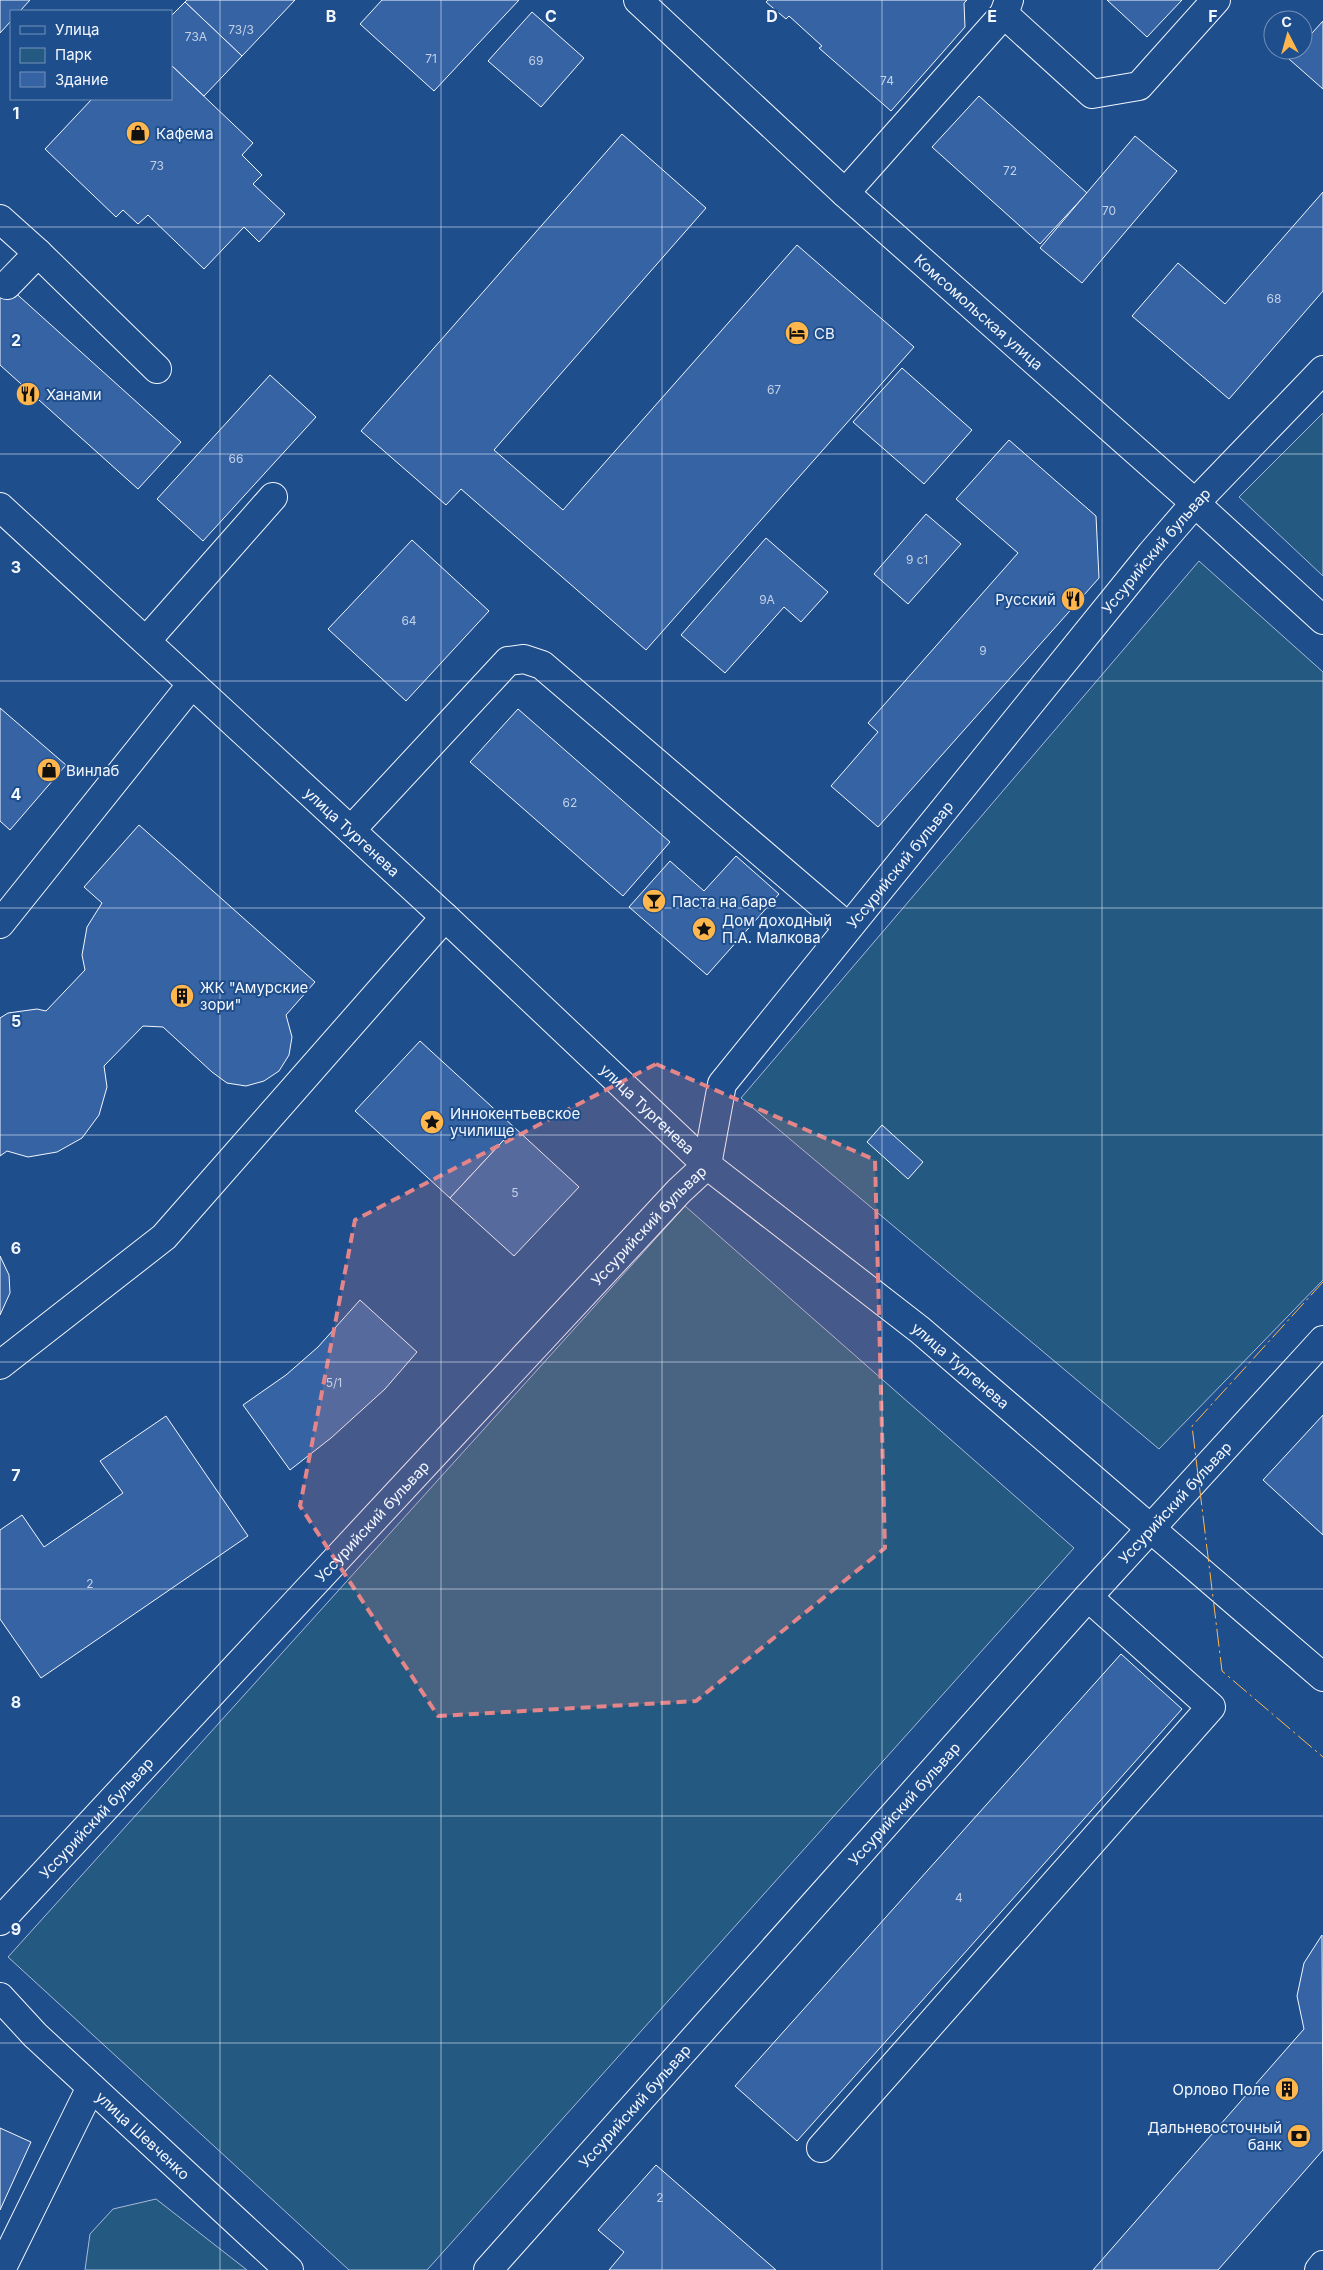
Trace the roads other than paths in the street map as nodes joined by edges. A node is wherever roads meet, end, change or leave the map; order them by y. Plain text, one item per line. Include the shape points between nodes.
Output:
1 (638, 0) edge
2 (1216, 0) edge
3 (1006, 7) edge
4 (846, 193) junction
5 (0, 220) edge
6 (38, 253) junction
7 (7, 285) dead end
8 (157, 369) dead end
9 (1323, 370) edge
10 (273, 497) dead end
11 (1195, 503) junction
12 (0, 507) edge
13 (1323, 620) edge
14 (146, 641) junction
15 (192, 684) junction
16 (351, 830) junction
17 (445, 917) junction
18 (0, 924) edge
19 (848, 928) junction
20 (707, 1165) junction
21 (1323, 1340) edge
22 (0, 1365) edge
23 (1151, 1528) junction
24 (1088, 1597) junction
25 (1323, 1677) edge
26 (0, 1921) edge
27 (0, 1997) edge
28 (91, 2087) junction
29 (821, 2148) dead end
30 (1323, 2265) edge
31 (1, 2270) edge
32 (289, 2270) edge
33 (488, 2270) edge
34 (1319, 2270) edge

1 - 4 street, Комсомольская улица
2 - 3 street via 1140,86 1092,94
3 - 4 street
4 - 11 street, Комсомольская улица
5 - 6 street
6 - 7 street
6 - 8 street
9 - 11 street, Уссурийский бульвар
10 - 14 street
11 - 13 street, Комсомольская улица
11 - 19 street, Уссурийский бульвар
12 - 14 street, улица Тургенева
14 - 15 street, улица Тургенева
15 - 16 street, улица Тургенева
15 - 18 street
16 - 17 street, улица Тургенева
16 - 19 street via 508,661 524,660 542,665
17 - 20 street, улица Тургенева
17 - 22 street via 164,1237
19 - 20 street, Уссурийский бульвар via 722,1084
20 - 23 street, улица Тургенева via 920,1330
20 - 26 street, Уссурийский бульвар via 679,1191
21 - 23 street, Уссурийский бульвар
23 - 24 street, Уссурийский бульвар
23 - 25 street, улица Тургенева
24 - 29 street via 1211,1708
24 - 33 street, Уссурийский бульвар
27 - 28 street, улица Шевченко
28 - 31 street
28 - 32 street, улица Шевченко
30 - 34 street

